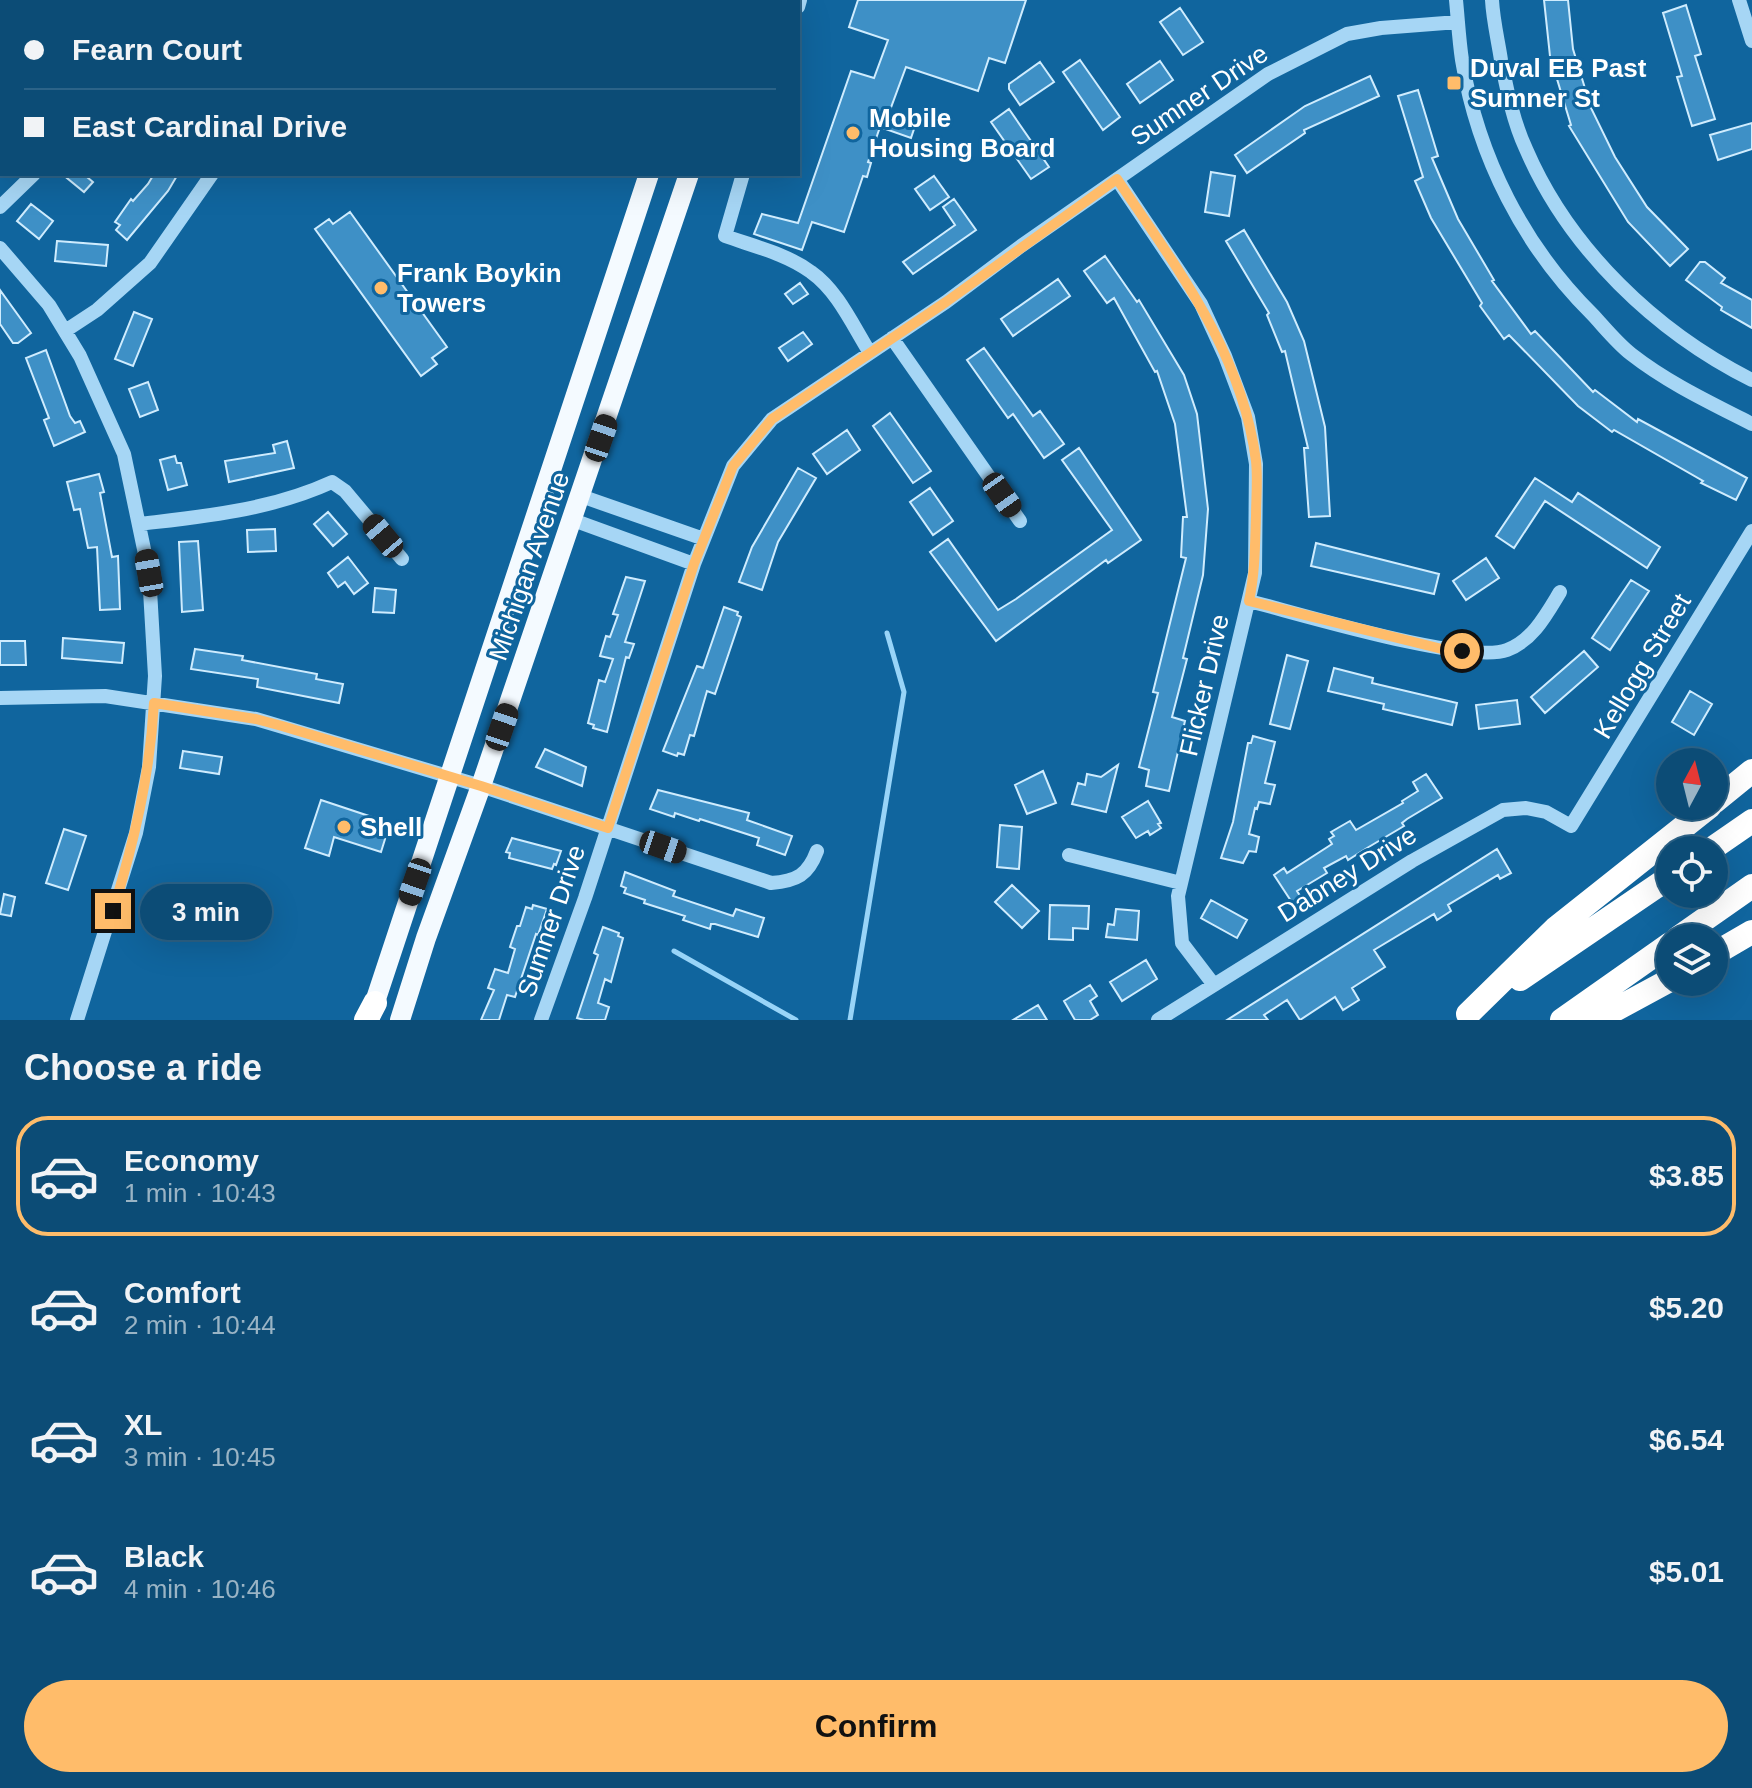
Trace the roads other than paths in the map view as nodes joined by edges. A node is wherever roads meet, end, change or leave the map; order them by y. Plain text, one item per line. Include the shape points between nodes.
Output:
1 (1456, 0) edge
2 (1492, 0) edge
3 (1739, 0) edge
4 (1458, 22) junction
5 (1752, 41) edge
6 (32, 176) edge
7 (211, 176) edge
8 (648, 176) edge
9 (688, 176) edge
10 (742, 176) edge
11 (1117, 179) junction
12 (0, 207) edge
13 (0, 248) edge
14 (65, 331) junction
15 (892, 338) junction
16 (870, 353) junction
17 (1752, 380) edge
18 (1752, 424) edge
19 (581, 496) junction
20 (573, 520) junction
21 (1020, 521) dead end
22 (140, 524) junction
23 (1752, 531) edge
24 (704, 539) junction
25 (402, 559) dead end
26 (694, 564) junction
27 (1560, 592) dead end
28 (1249, 601) junction
29 (0, 698) edge
30 (154, 703) junction
31 (1752, 771) edge
32 (451, 777) junction
33 (481, 786) junction
34 (1728, 791) edge
35 (1692, 820) edge
36 (1752, 821) edge
37 (1571, 826) joint
38 (608, 828) junction
39 (1728, 838) edge
40 (817, 851) dead end
41 (1069, 855) dead end
42 (1181, 883) junction
43 (1752, 886) edge
44 (1656, 887) edge
45 (1698, 924) edge
46 (1752, 932) edge
47 (1728, 946) edge
48 (1656, 954) edge
49 (1214, 985) junction
50 (1656, 988) edge
51 (370, 1014) edge
52 (1464, 1017) edge
53 (77, 1020) edge
54 (400, 1020) edge
55 (541, 1020) edge
56 (1158, 1020) edge
57 (1562, 1020) edge
58 (1596, 1020) edge

1 - 4 street
2 - 17 street via 1508,93 1525,148 1554,202 1589,250 1638,302 1713,361
3 - 5 street
4 - 11 street, Sumner Drive via 1347,34 1268,74
4 - 18 street via 1462,61 1493,171 1542,258 1630,353
6 - 12 street
7 - 14 street via 150,263
8 - 32 main road, Michigan Avenue
9 - 19 main road, Michigan Avenue
10 - 16 street via 725,236 813,273 834,295
11 - 15 street, Sumner Drive
11 - 28 street, Flicker Drive via 1201,304 1248,417 1256,464 1255,573
13 - 14 street
14 - 22 street via 124,454
15 - 16 street, Sumner Drive
15 - 21 street
16 - 24 street, Sumner Drive via 772,419 733,466
19 - 20 main road, Michigan Avenue
19 - 24 street
20 - 26 street
20 - 33 main road, Michigan Avenue
22 - 25 street via 261,507 332,482
22 - 30 street via 149,573
23 - 37 street, Kellogg Street
24 - 26 street, Sumner Drive
26 - 38 street, Sumner Drive
27 - 28 street via 1536,629 1518,645 1482,653 1442,649
28 - 42 street, Flicker Drive
29 - 30 street via 105,696
30 - 32 street via 256,719
30 - 53 street via 136,833
31 - 34 highway
32 - 33 street
32 - 51 main road, Michigan Avenue
33 - 38 street
33 - 54 main road, Michigan Avenue
35 - 52 highway via 1555,929
36 - 39 highway
37 - 49 street, Dabney Drive via 1546,812 1503,810
38 - 40 street via 771,883 790,882 810,868
38 - 55 street, Sumner Drive
41 - 42 street
42 - 49 street, Flicker Drive via 1182,943
43 - 45 highway
44 - 52 highway
46 - 47 highway
48 - 57 highway
49 - 56 street, Dabney Drive
50 - 58 highway

